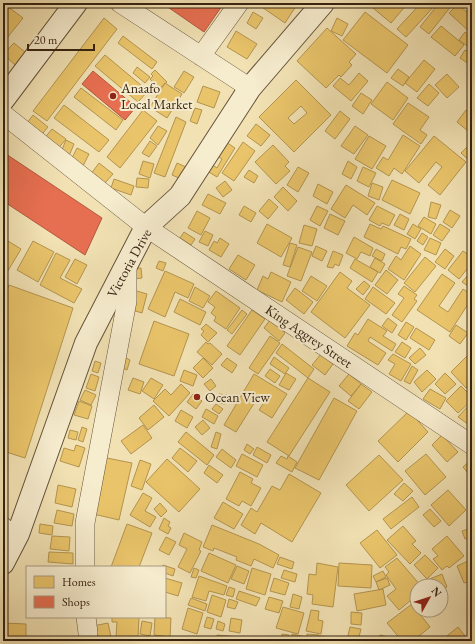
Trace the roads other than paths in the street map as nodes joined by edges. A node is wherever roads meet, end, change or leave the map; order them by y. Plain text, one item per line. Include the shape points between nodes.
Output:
1 (76, 3) edge
2 (120, 3) edge
3 (239, 3) edge
4 (323, 3) edge
5 (201, 56) junction
6 (250, 88) junction
7 (3, 100) edge
8 (3, 114) edge
9 (146, 227) junction
10 (127, 264) junction
11 (472, 445) edge
12 (11, 527) edge
13 (3, 563) edge
14 (85, 566) edge

1 - 7 street
2 - 5 street
3 - 5 street
4 - 6 street, Victoria Drive
5 - 6 street
6 - 9 street, Victoria Drive via 180,196
8 - 9 street, King Aggrey Street
9 - 10 street, Victoria Drive
9 - 11 street, King Aggrey Street
10 - 12 street, Victoria Drive via 86,343
10 - 14 street via 127,301 85,523
12 - 13 street, Victoria Drive

